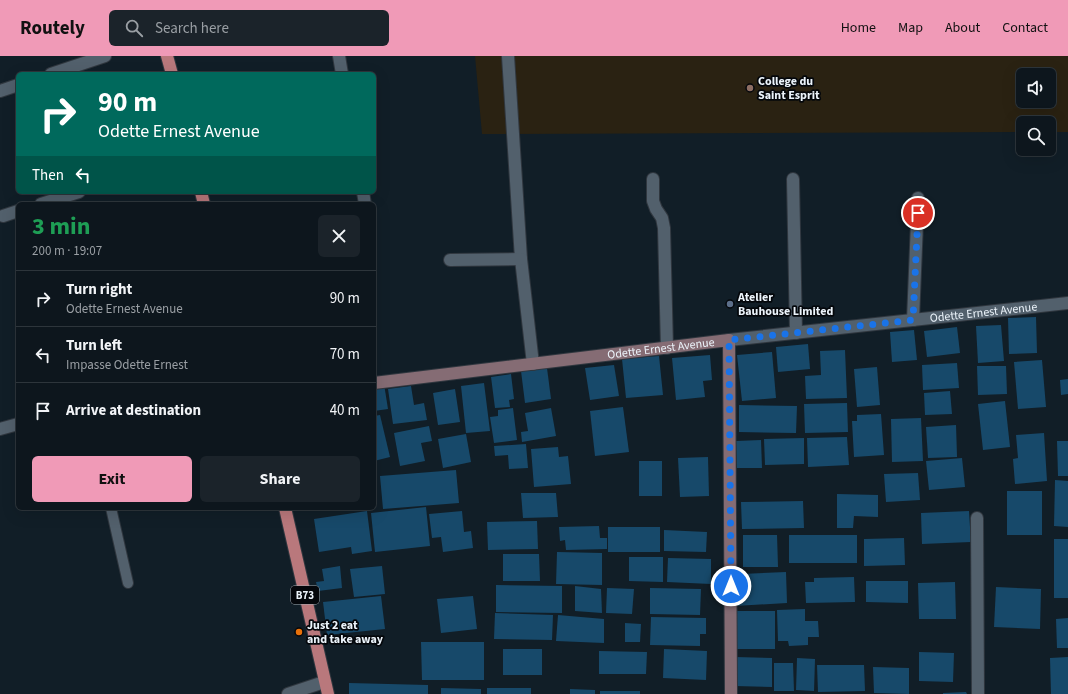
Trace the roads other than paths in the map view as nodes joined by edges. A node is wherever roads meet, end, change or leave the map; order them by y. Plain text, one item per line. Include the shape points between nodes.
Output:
1 (105, 56) edge
2 (167, 56) edge
3 (339, 56) edge
4 (508, 56) edge
5 (56, 72) edge
6 (171, 72) edge
7 (342, 72) edge
8 (16, 86) edge
9 (0, 91) edge
10 (653, 179) dead end
11 (793, 179) dead end
12 (73, 194) edge
13 (918, 198) dead end
14 (47, 202) edge
15 (16, 212) edge
16 (3, 216) dead end
17 (450, 260) dead end
18 (522, 260) junction
19 (1068, 303) edge
20 (913, 320) junction
21 (796, 333) junction
22 (729, 340) junction
23 (667, 348) junction
24 (533, 364) junction
25 (376, 383) edge
26 (16, 425) edge
27 (0, 429) edge
28 (111, 510) edge
29 (286, 510) edge
30 (977, 518) dead end
31 (128, 583) dead end
32 (326, 688) edge
33 (288, 694) edge
34 (731, 694) edge
35 (978, 694) edge

1 - 5 street
2 - 6 main road
3 - 7 street
4 - 18 street
8 - 9 street
10 - 23 street via 653,201 664,228
11 - 21 street
12 - 14 street
13 - 20 street
15 - 16 street
17 - 18 street
18 - 24 street
19 - 20 street, Odette Ernest Avenue
20 - 21 street, Odette Ernest Avenue
21 - 22 street, Odette Ernest Avenue
22 - 23 street, Odette Ernest Avenue
22 - 34 street
23 - 24 street, Odette Ernest Avenue
24 - 25 street, Odette Ernest Avenue
26 - 27 street
28 - 31 lane
29 - 32 main road, B73
30 - 35 street
32 - 33 street

